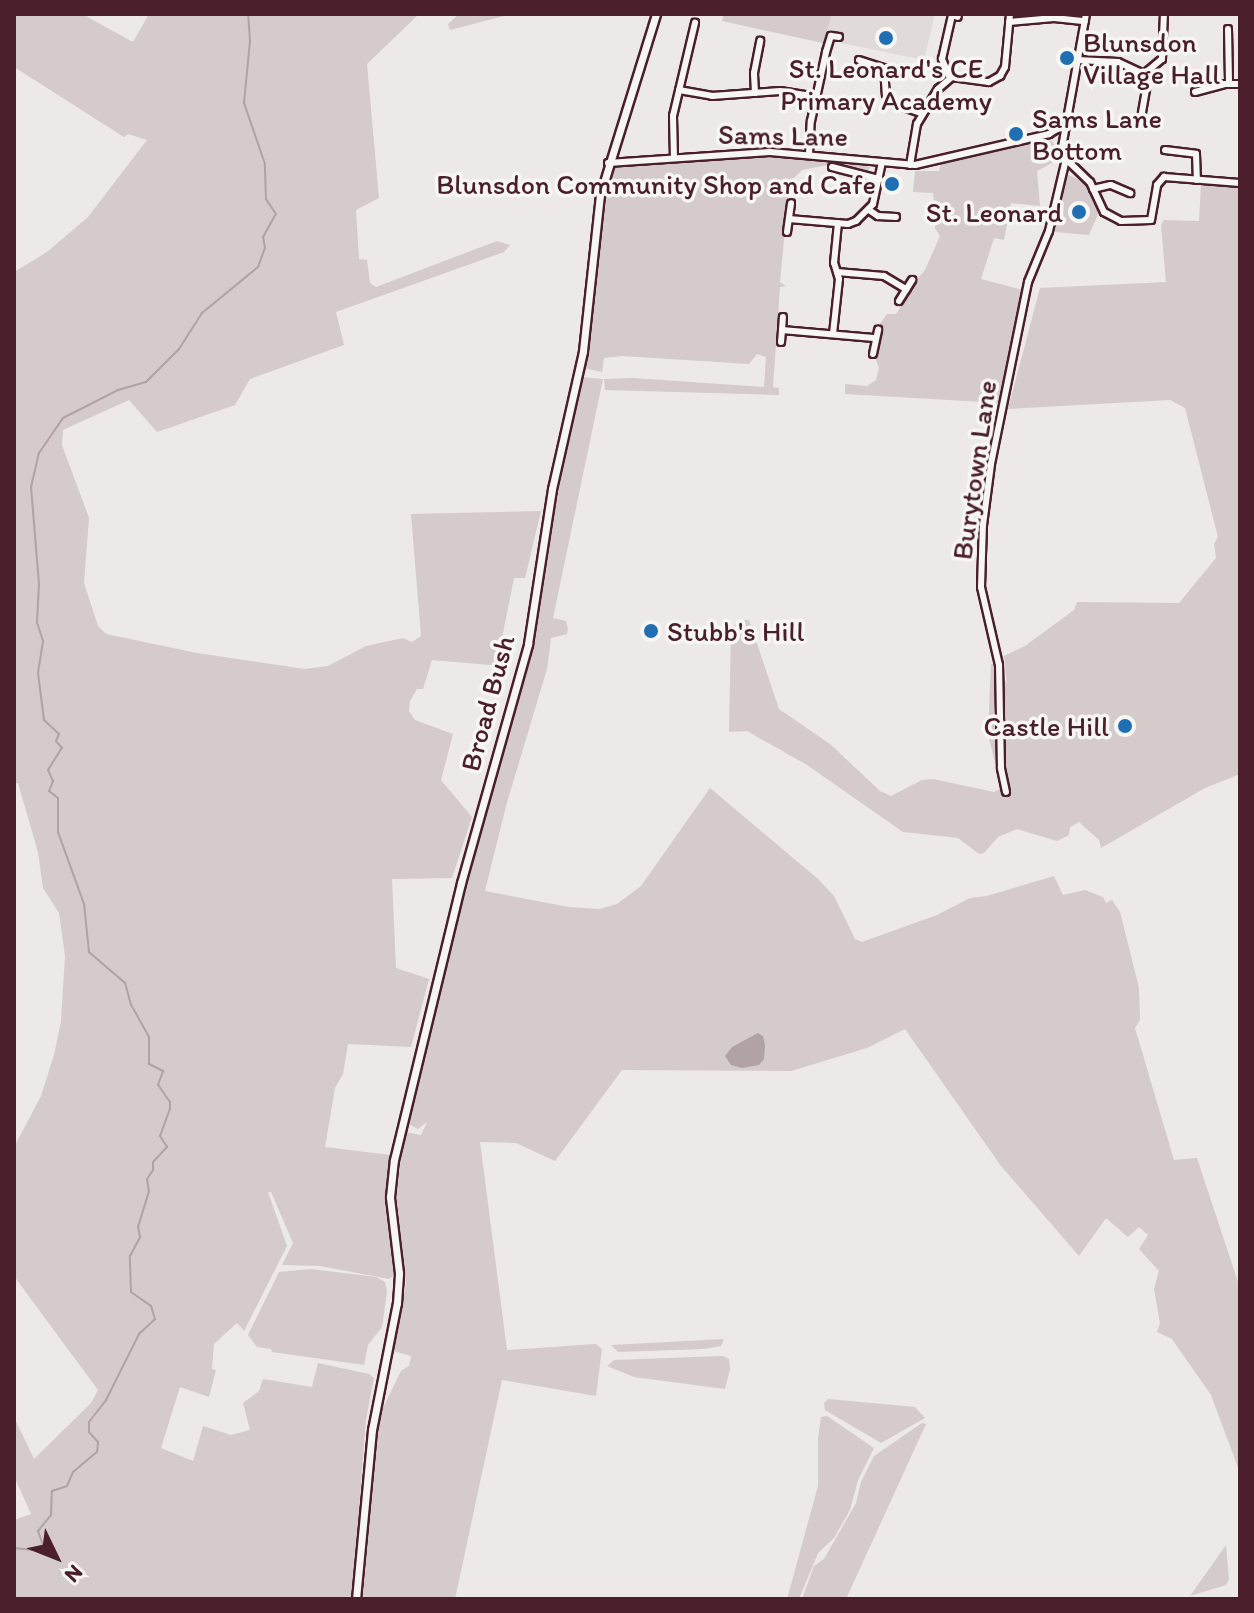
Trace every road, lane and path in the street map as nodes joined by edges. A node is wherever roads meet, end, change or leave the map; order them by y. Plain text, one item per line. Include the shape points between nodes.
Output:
1 (656, 14) edge
2 (1164, 14) edge
3 (958, 17) dead end
4 (1085, 17) edge
5 (1010, 18) edge
6 (695, 23) dead end
7 (1228, 29) dead end
8 (692, 37) junction
9 (839, 37) dead end
10 (701, 39) dead end
11 (760, 41) dead end
12 (859, 60) dead end
13 (1077, 60) junction
14 (1144, 74) junction
15 (950, 78) junction
16 (1229, 83) junction
17 (1240, 84) edge
18 (679, 90) junction
19 (1195, 92) dead end
20 (755, 93) junction
21 (816, 97) junction
22 (921, 113) junction
23 (1141, 118) dead end
24 (1064, 125) junction
25 (1049, 134) junction
26 (1062, 142) junction
27 (1165, 150) dead end
28 (809, 154) junction
29 (674, 158) junction
30 (1066, 159) junction
31 (882, 162) junction
32 (608, 163) junction
33 (910, 165) junction
34 (835, 171) dead end
35 (879, 179) junction
36 (1197, 180) junction
37 (1240, 183) edge
38 (1093, 189) junction
39 (1130, 193) dead end
40 (791, 203) dead end
41 (869, 210) junction
42 (896, 217) dead end
43 (789, 219) junction
44 (838, 223) junction
45 (787, 232) dead end
46 (837, 272) junction
47 (912, 280) dead end
48 (906, 289) junction
49 (899, 301) dead end
50 (783, 317) dead end
51 (782, 330) junction
52 (878, 330) dead end
53 (833, 334) junction
54 (874, 338) junction
55 (781, 342) dead end
56 (873, 354) dead end
57 (1006, 792) dead end
58 (356, 1599) edge

1 - 32 main road, Broad Bush
2 - 14 street via 1162,59
3 - 15 street via 952,15 942,59
4 - 5 street
4 - 13 street
5 - 15 street via 1002,73 989,82
6 - 8 street
7 - 16 street
8 - 10 street
8 - 18 street
9 - 21 street via 831,36 820,63
11 - 20 street
12 - 22 street via 884,68 886,94 894,105
13 - 14 street via 1118,62
13 - 24 street
14 - 23 street
15 - 22 street
16 - 17 street
16 - 19 street
18 - 20 street via 712,96
18 - 29 street via 672,123
20 - 21 street
21 - 28 street
22 - 33 street
24 - 25 street, Sams Lane
24 - 26 street
25 - 26 street
25 - 33 street, Sams Lane
26 - 30 street
27 - 36 street via 1196,154
28 - 29 street, Sams Lane via 741,152
28 - 31 street, Sams Lane
29 - 32 street, Sams Lane
30 - 38 street
30 - 57 street, Burytown Lane via 1049,231 1025,295 983,525 981,587 999,669
31 - 33 street, Sams Lane
31 - 35 street
32 - 58 main road, Broad Bush via 583,351 552,489 528,644 461,883 394,1160 390,1197 398,1288 376,1403
34 - 35 street
35 - 41 street
36 - 37 street
36 - 38 street via 1162,179 1153,219 1141,223 1110,217 1101,210
38 - 39 street via 1111,185
40 - 43 street
41 - 42 street
41 - 44 street via 851,223
43 - 44 street
43 - 45 street
44 - 46 street
46 - 48 street via 884,276
46 - 53 street
47 - 48 street
48 - 49 street
50 - 51 street
51 - 53 street
51 - 55 street
52 - 54 street
53 - 54 street
54 - 56 street

